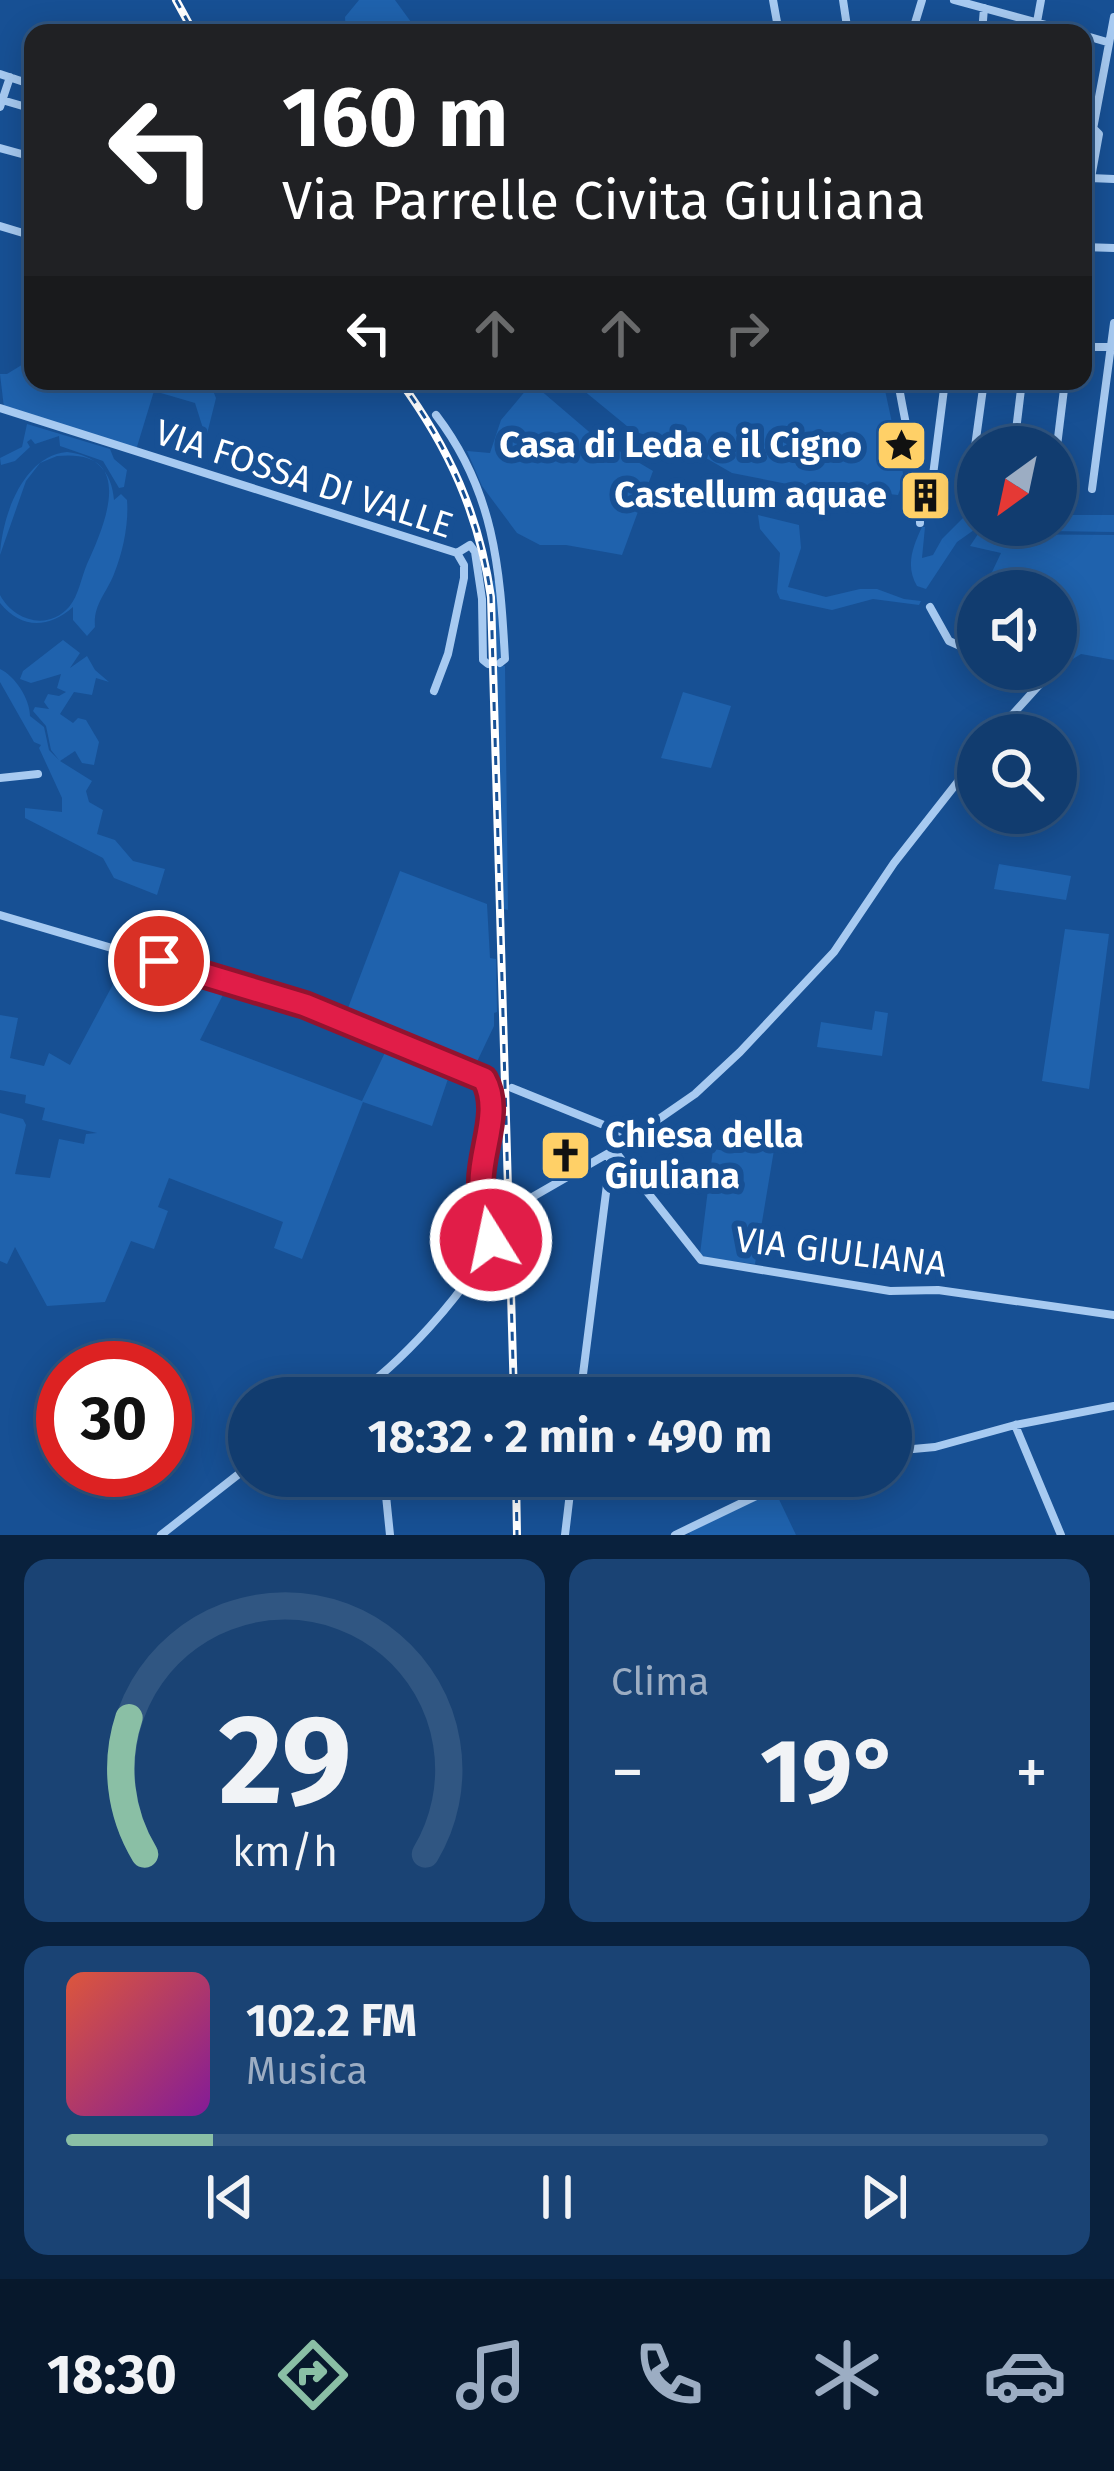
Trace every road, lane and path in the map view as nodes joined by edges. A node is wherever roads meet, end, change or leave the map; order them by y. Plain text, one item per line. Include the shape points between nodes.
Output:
1 (954, 0) edge
2 (1041, 0) edge
3 (983, 5) edge
4 (1114, 16) edge
5 (1033, 21) junction
6 (1032, 24) edge
7 (1044, 24) edge
8 (1092, 37) edge
9 (1108, 42) junction
10 (5, 75) edge
11 (1, 104) edge
12 (1092, 128) edge
13 (1092, 128) edge
14 (1092, 157) edge
15 (1114, 323) edge
16 (1112, 348) edge
17 (899, 390) edge
18 (944, 390) edge
19 (983, 390) edge
20 (1021, 390) edge
21 (1064, 390) edge
22 (0, 408) edge
23 (436, 415) dead end
24 (978, 426) edge
25 (1017, 426) edge
26 (1059, 426) edge
27 (919, 488) junction
28 (1092, 489) dead end
29 (920, 523) dead end
30 (457, 553) junction
31 (929, 607) dead end
32 (957, 644) edge
33 (500, 663) dead end
34 (488, 664) dead end
35 (1035, 690) edge
36 (434, 691) dead end
37 (1013, 714) edge
38 (38, 774) dead end
39 (0, 778) edge
40 (957, 783) edge
41 (0, 914) edge
42 (512, 1088) dead end
43 (632, 1137) junction
44 (613, 1151) junction
45 (495, 1206) junction
46 (1114, 1315) edge
47 (377, 1377) edge
48 (583, 1377) edge
49 (1114, 1406) edge
50 (1016, 1425) junction
51 (912, 1449) edge
52 (228, 1482) edge
53 (386, 1497) edge
54 (570, 1497) edge
55 (754, 1497) edge
56 (161, 1535) edge
57 (390, 1535) edge
58 (565, 1535) edge
59 (675, 1535) edge
60 (1061, 1535) edge

1 - 3 street
2 - 5 street
3 - 5 street
4 - 9 street
5 - 6 street
5 - 7 street
8 - 9 street
9 - 12 street
10 - 11 street
13 - 14 street via 1099,134
15 - 16 street
16 - 28 street
17 - 27 street
18 - 27 street via 932,483
19 - 24 street
20 - 25 street
21 - 26 street
22 - 30 street, VIA FOSSA DI VALLE
23 - 33 street via 466,459 488,518 500,566
27 - 29 street
30 - 34 street via 470,545 475,552
30 - 36 street, VIA FOSSA DI VALLE via 464,578
31 - 32 street
35 - 37 street
38 - 39 street
40 - 43 street via 824,963 708,1083
41 - 45 street via 288,1000 478,1075 489,1089 481,1182
42 - 43 street
43 - 44 street
44 - 45 street, bridge via 515,1207
44 - 46 street, VIA GIULIANA via 701,1260
44 - 48 street
45 - 47 street via 491,1240 429,1328
49 - 50 street
50 - 51 street
50 - 60 street
52 - 56 street
53 - 57 street
54 - 58 street
55 - 59 street

